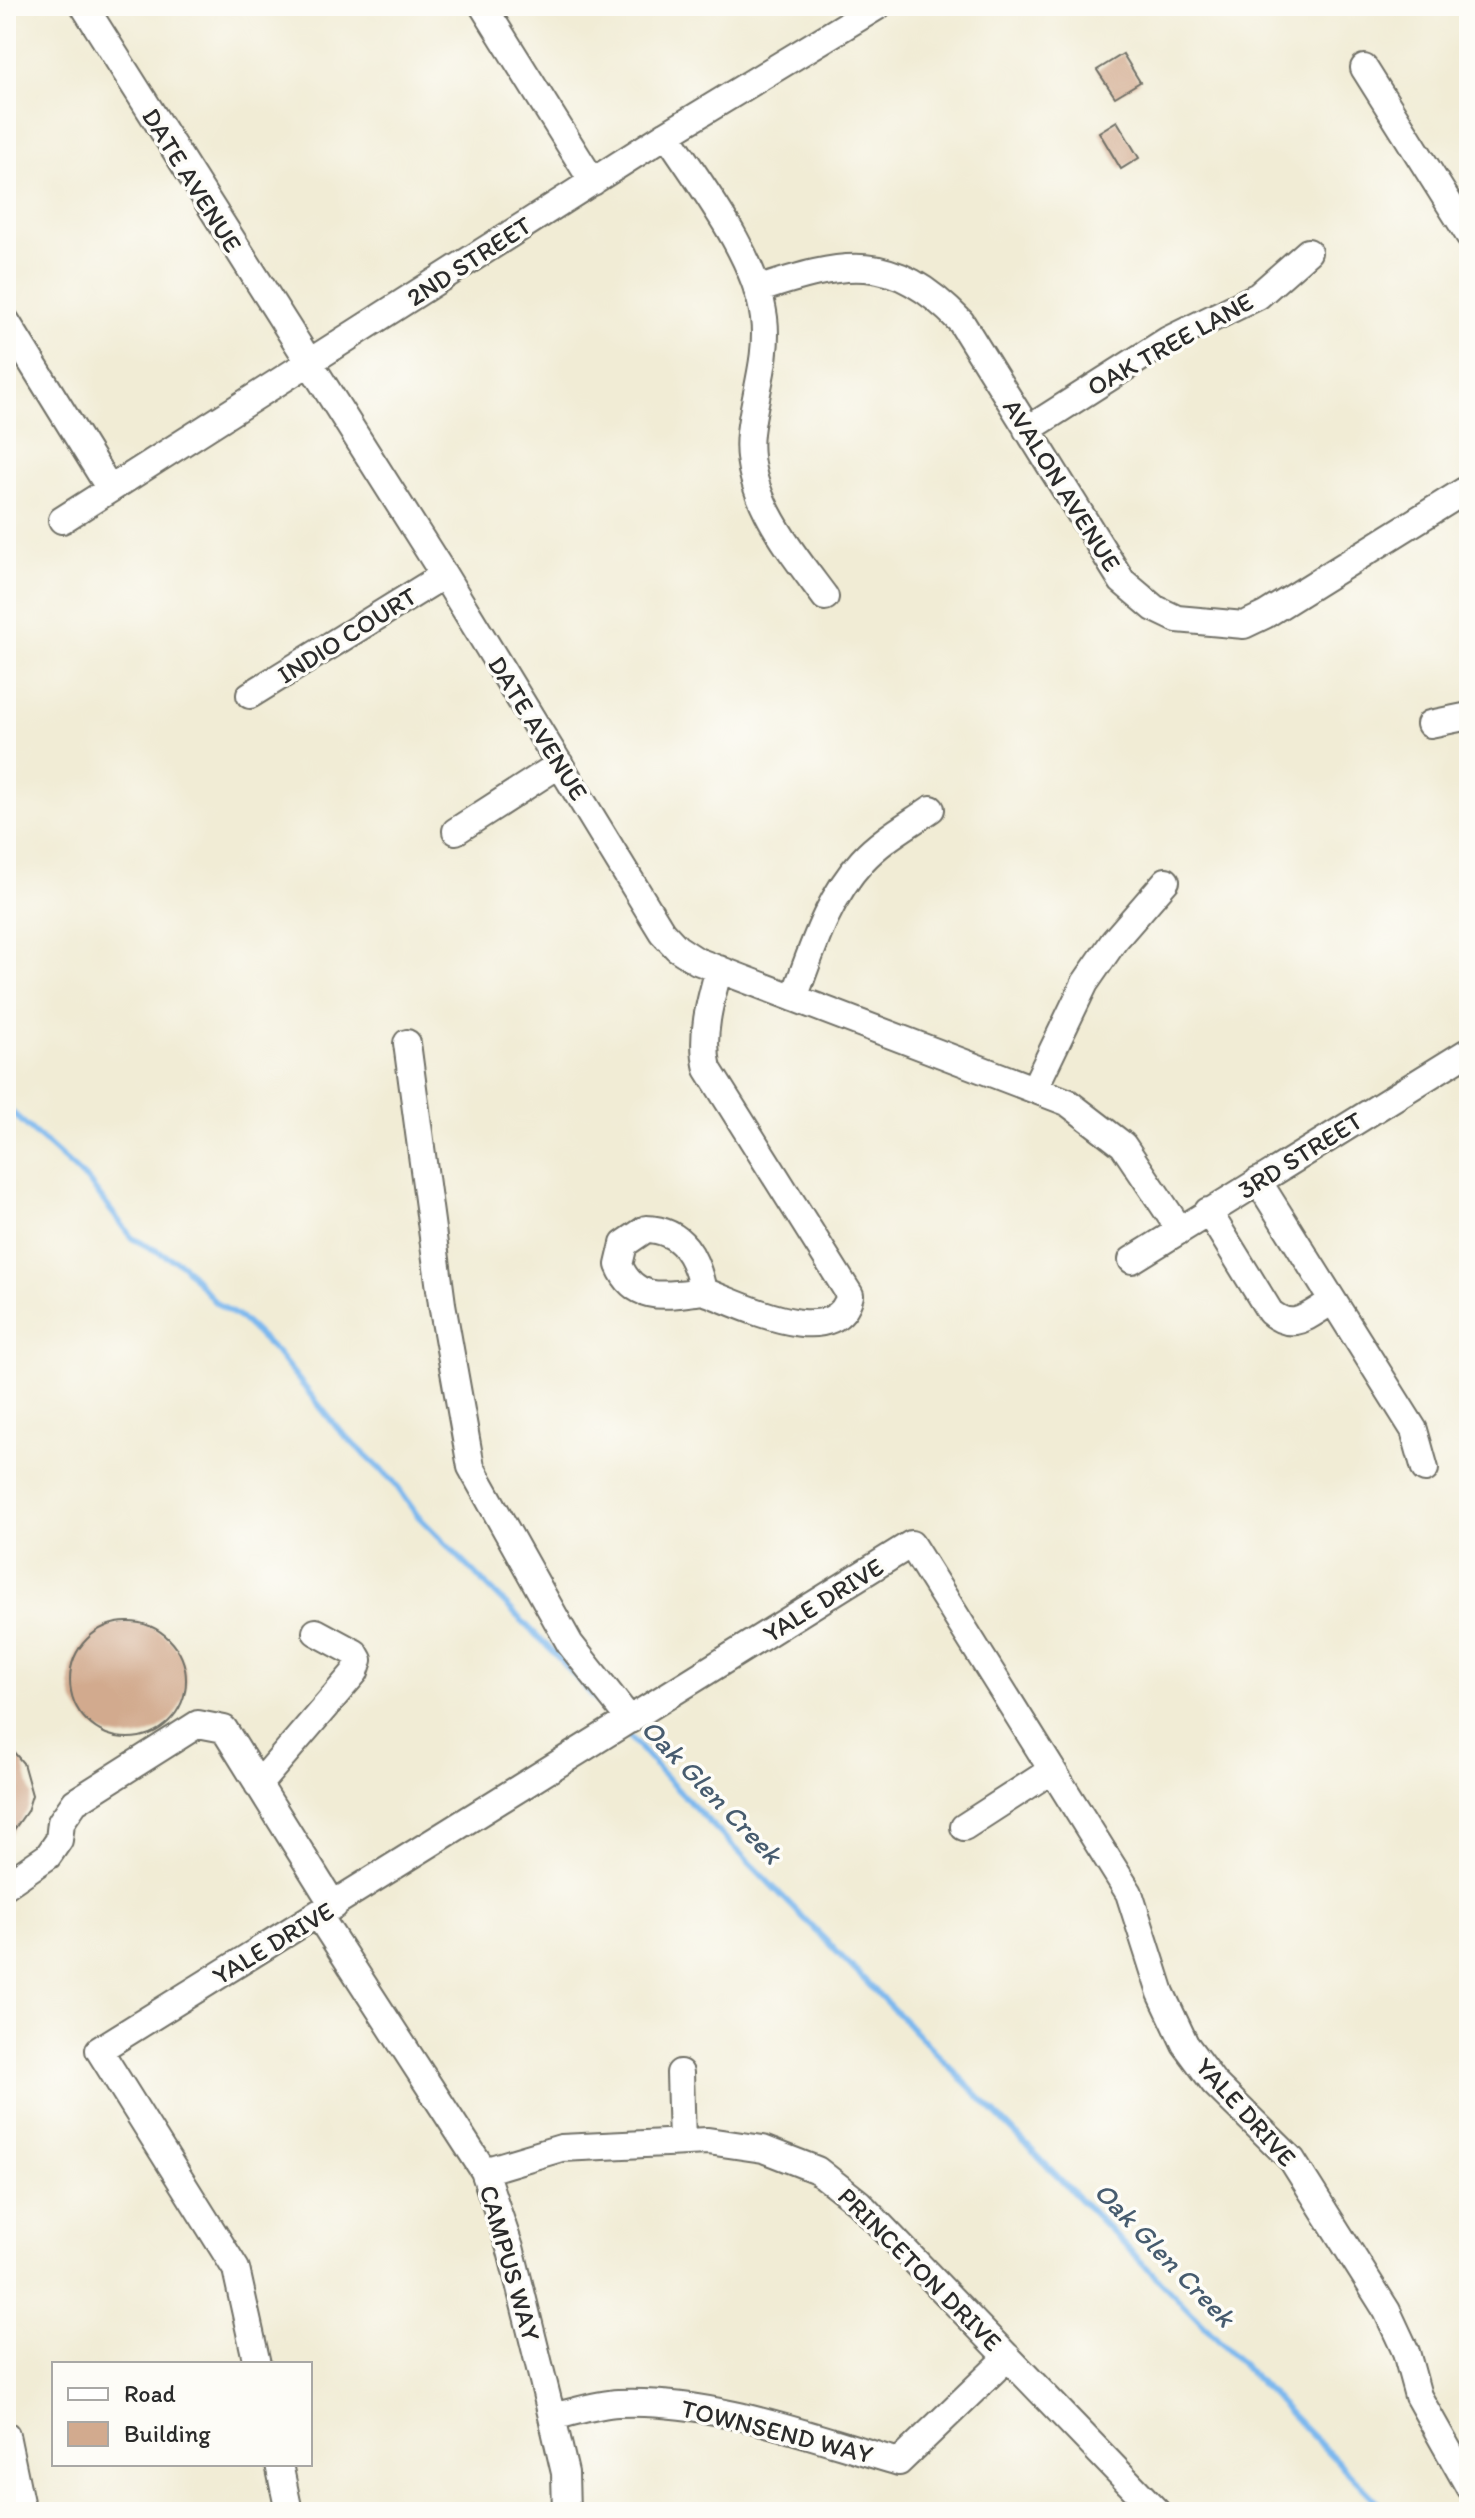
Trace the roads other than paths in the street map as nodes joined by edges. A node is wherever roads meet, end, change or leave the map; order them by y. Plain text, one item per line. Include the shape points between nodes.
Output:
1 (84, 6) edge
2 (483, 6) edge
3 (878, 6) edge
4 (1364, 68) dead end
5 (667, 134) junction
6 (593, 182) junction
7 (1469, 235) edge
8 (1308, 252) dead end
9 (757, 290) junction
10 (6, 321) edge
11 (308, 365) junction
12 (1027, 430) junction
13 (110, 489) junction
14 (1468, 490) edge
15 (62, 520) dead end
16 (444, 575) junction
17 (825, 597) dead end
18 (250, 695) dead end
19 (1469, 716) edge
20 (1430, 724) dead end
21 (560, 764) junction
22 (931, 809) dead end
23 (456, 831) dead end
24 (1166, 881) dead end
25 (719, 969) junction
26 (794, 998) junction
27 (407, 1043) dead end
28 (1469, 1051) edge
29 (1034, 1089) junction
30 (1258, 1181) junction
31 (1208, 1211) junction
32 (1180, 1230) junction
33 (1132, 1260) dead end
34 (703, 1291) dead end
35 (1333, 1301) junction
36 (1425, 1469) dead end
37 (316, 1632) dead end
38 (630, 1720) junction
39 (1052, 1770) junction
40 (258, 1785) junction
41 (964, 1827) dead end
42 (6, 1885) edge
43 (326, 1911) junction
44 (680, 2073) dead end
45 (682, 2142) junction
46 (484, 2171) junction
47 (1008, 2357) junction
48 (257, 2362) edge
49 (552, 2417) junction
50 (6, 2435) edge
51 (279, 2466) edge
52 (11, 2487) edge
53 (1469, 2487) edge
54 (22, 2512) edge
55 (289, 2512) edge
56 (566, 2512) edge
57 (1157, 2512) edge

1 - 11 street, DATE AVENUE
2 - 6 street
3 - 5 street, 2ND STREET
4 - 7 street
5 - 6 street, 2ND STREET
5 - 9 street via 727,226
6 - 11 street, 2ND STREET
8 - 12 street, OAK TREE LANE via 1258,296 1168,340
9 - 12 street, AVALON AVENUE via 813,271 852,266 881,270 922,287 961,322
9 - 17 street via 764,344 749,437 756,480 773,521
10 - 13 street
11 - 13 street, 2ND STREET
11 - 16 street, DATE AVENUE
12 - 14 street, AVALON AVENUE via 1122,581 1154,608 1200,624 1244,625 1287,604
13 - 15 street, 2ND STREET
16 - 18 street, INDIO COURT
16 - 21 street, DATE AVENUE
19 - 20 street
21 - 23 street
21 - 25 street, DATE AVENUE via 662,932 677,948
22 - 26 street via 862,860 825,914
24 - 29 street via 1085,983
25 - 26 street, DATE AVENUE
25 - 34 street via 705,1050 708,1069 850,1295 834,1317 806,1324
26 - 29 street, DATE AVENUE
27 - 38 street via 442,1304 471,1467 570,1644
28 - 30 street, 3RD STREET
29 - 32 street, DATE AVENUE via 1067,1102 1123,1145
30 - 31 street, 3RD STREET
30 - 35 street
31 - 32 street, 3RD STREET
31 - 35 street via 1282,1323 1293,1323
32 - 33 street, 3RD STREET
35 - 36 street via 1414,1430
37 - 40 street via 355,1653 355,1672
38 - 39 street, YALE DRIVE via 911,1544
38 - 43 street, YALE DRIVE
39 - 41 street
39 - 53 street, YALE DRIVE via 1129,1893 1161,1993 1185,2044 1214,2083 1292,2160 1341,2234 1387,2311 1418,2396
40 - 42 street, CAMPUS WAY via 224,1729 198,1724 75,1802 48,1856
40 - 43 street, CAMPUS WAY
43 - 46 street, CAMPUS WAY
43 - 48 street, YALE DRIVE via 99,2050 236,2269
44 - 45 street
45 - 46 street, PRINCETON DRIVE via 561,2148
45 - 47 street, PRINCETON DRIVE via 763,2149 817,2170 859,2203
46 - 49 street, CAMPUS WAY via 511,2251
47 - 49 street, TOWNSEND WAY via 899,2462 726,2413 666,2403 614,2403
47 - 57 street, PRINCETON DRIVE
49 - 56 street, CAMPUS WAY via 565,2473
50 - 52 street
51 - 55 street
52 - 54 street

